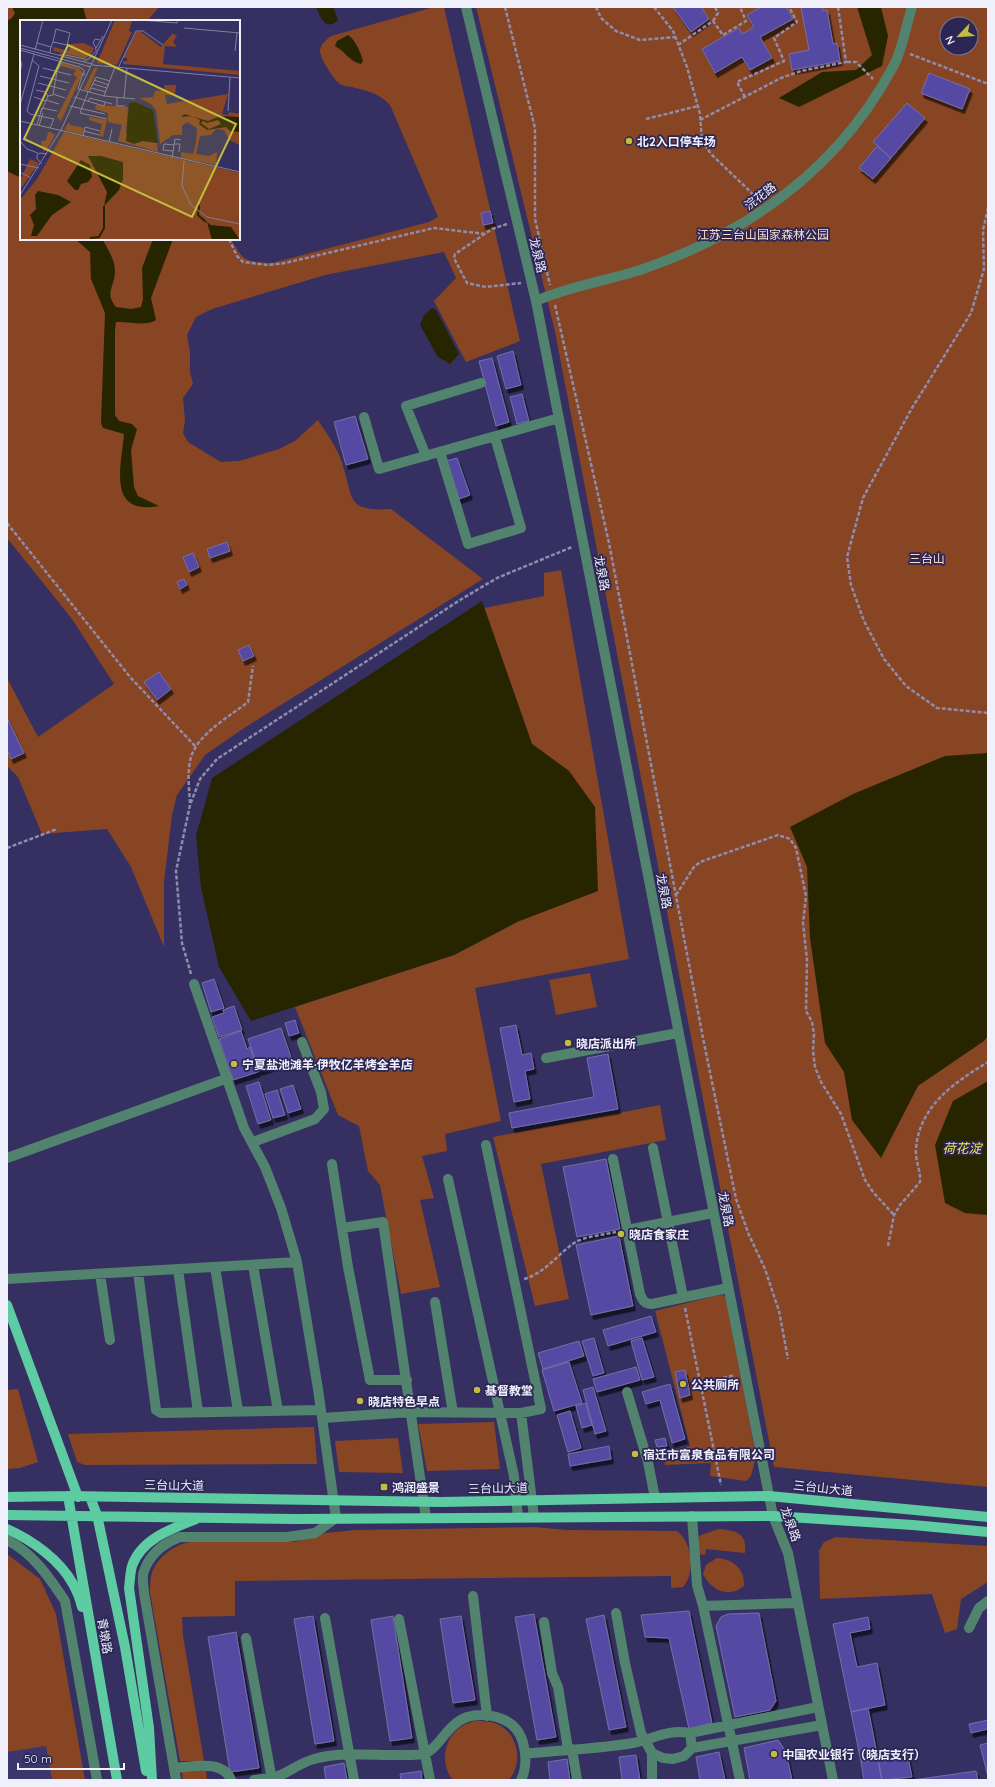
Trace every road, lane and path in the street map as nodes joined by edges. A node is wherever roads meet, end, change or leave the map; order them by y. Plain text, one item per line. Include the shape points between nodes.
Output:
1 (466, 7) edge
2 (504, 7) edge
3 (596, 7) edge
4 (654, 7) edge
5 (715, 7) edge
6 (740, 7) edge
7 (789, 7) edge
8 (838, 7) edge
9 (912, 7) edge
10 (713, 21) junction
11 (675, 37) junction
12 (678, 45) junction
13 (899, 50) junction
14 (846, 62) junction
15 (872, 78) dead end
16 (988, 84) edge
17 (745, 97) junction
18 (698, 106) junction
19 (646, 118) dead end
20 (700, 120) junction
21 (767, 208) junction
22 (988, 208) edge
23 (517, 221) junction
24 (485, 234) junction
25 (230, 240) edge
26 (531, 282) junction
27 (552, 294) junction
28 (536, 301) junction
29 (481, 383) dead end
30 (364, 417) dead end
31 (558, 418) junction
32 (495, 436) junction
33 (440, 452) junction
34 (426, 456) junction
35 (7, 523) edge
36 (582, 542) junction
37 (253, 666) dead end
38 (988, 713) edge
39 (195, 746) junction
40 (190, 805) junction
41 (57, 829) dead end
42 (7, 848) edge
43 (676, 895) junction
44 (194, 984) joint
45 (678, 1033) junction
46 (302, 1042) dead end
47 (546, 1058) dead end
48 (988, 1062) edge
49 (228, 1078) junction
50 (253, 1142) junction
51 (486, 1145) dead end
52 (653, 1148) dead end
53 (7, 1158) edge
54 (613, 1159) dead end
55 (332, 1164) dead end
56 (448, 1179) dead end
57 (713, 1213) junction
58 (894, 1215) junction
59 (668, 1222) junction
60 (342, 1228) junction
61 (627, 1230) junction
62 (888, 1246) dead end
63 (297, 1262) junction
64 (253, 1265) junction
65 (215, 1267) junction
66 (178, 1269) junction
67 (138, 1272) junction
68 (100, 1274) junction
69 (7, 1279) edge
70 (514, 1282) junction
71 (728, 1288) junction
72 (683, 1298) junction
73 (435, 1302) dead end
74 (7, 1305) edge
75 (110, 1340) dead end
76 (788, 1359) dead end
77 (745, 1374) junction
78 (407, 1380) junction
79 (700, 1384) junction
80 (627, 1392) dead end
81 (238, 1411) junction
82 (278, 1411) junction
83 (198, 1412) junction
84 (411, 1412) junction
85 (453, 1412) junction
86 (501, 1413) junction
87 (521, 1413) junction
88 (322, 1414) junction
89 (68, 1496) junction
90 (769, 1496) junction
91 (7, 1497) edge
92 (78, 1497) junction
93 (90, 1497) junction
94 (724, 1497) junction
95 (655, 1498) junction
96 (532, 1500) junction
97 (334, 1501) junction
98 (516, 1501) junction
99 (424, 1502) junction
100 (7, 1515) edge
101 (97, 1515) junction
102 (71, 1516) junction
103 (692, 1516) junction
104 (772, 1516) junction
105 (200, 1517) junction
106 (518, 1517) junction
107 (534, 1517) junction
108 (988, 1517) edge
109 (336, 1518) junction
110 (426, 1518) junction
111 (7, 1529) edge
112 (988, 1532) edge
113 (7, 1540) edge
114 (472, 1596) dead end
115 (988, 1601) edge
116 (797, 1603) junction
117 (703, 1606) junction
118 (616, 1613) dead end
119 (325, 1618) dead end
120 (399, 1619) dead end
121 (544, 1622) dead end
122 (90, 1627) junction
123 (969, 1628) dead end
124 (246, 1638) dead end
125 (818, 1707) junction
126 (488, 1716) junction
127 (728, 1725) junction
128 (822, 1725) junction
129 (690, 1733) junction
130 (646, 1740) junction
131 (732, 1741) junction
132 (692, 1748) junction
133 (570, 1749) junction
134 (424, 1753) junction
135 (525, 1754) junction
136 (652, 1754) junction
137 (349, 1756) junction
138 (175, 1768) junction
139 (271, 1779) edge
140 (97, 1780) edge
141 (117, 1780) edge
142 (148, 1780) edge
143 (152, 1780) edge
144 (176, 1780) edge
145 (231, 1780) edge
146 (254, 1780) edge
147 (354, 1780) edge
148 (430, 1780) edge
149 (520, 1780) edge
150 (577, 1780) edge
151 (652, 1780) edge
152 (740, 1780) edge
153 (833, 1780) edge

1 - 23 street, 龙泉路
2 - 27 path via 535,128 534,219
3 - 11 path via 601,18 616,31 640,40
4 - 11 path
5 - 10 path via 718,13
6 - 10 path via 746,21 723,34
7 - 17 path via 797,22 774,38 784,61 737,82
8 - 14 path
9 - 13 street, 浣花路
10 - 12 path
11 - 12 path
12 - 18 path
13 - 16 path
13 - 21 street, 浣花路 via 894,64 857,123 822,163
14 - 15 path via 856,62
14 - 17 path via 781,78
17 - 20 path
18 - 19 path
18 - 20 path
20 - 21 path via 702,142 712,156
21 - 27 street, 浣花路 via 696,249 642,269
22 - 38 path via 983,230 984,269 971,313 912,408 863,498 847,557 851,585 864,621 884,659 906,686 938,708
23 - 24 path via 498,226
23 - 26 street, 龙泉路
24 - 25 path via 434,228 268,265 243,262 237,256
24 - 26 path via 455,254 454,258 467,283 486,287
26 - 28 street, 龙泉路
27 - 28 street, 浣花路
27 - 43 path via 609,543
28 - 31 street, 龙泉路
29 - 34 street via 406,406
30 - 34 street via 379,469
31 - 32 street
31 - 36 street, 龙泉路
32 - 33 street
32 - 33 street via 521,528 468,544
33 - 34 street
35 - 39 path via 130,677
36 - 40 path via 482,586 217,759 200,779
36 - 45 street, 龙泉路
37 - 39 path via 248,702 205,735
39 - 40 path via 188,779
40 - 44 path via 176,871 182,943
41 - 42 path
43 - 58 path via 700,862 778,835 790,839 796,848 806,896 803,923 807,960 806,1011 812,1022 814,1034 815,1067 821,1082 841,1114 865,1180
43 - 76 path via 736,1199 779,1311
44 - 49 street
45 - 47 street
45 - 57 street, 龙泉路
46 - 50 street via 321,1092 324,1109 315,1119
48 - 58 path via 944,1092 924,1120 918,1130 916,1151 920,1182
49 - 50 street via 244,1128
49 - 53 street
50 - 63 street via 281,1208
51 - 70 street
52 - 59 street
54 - 61 street
55 - 60 street
56 - 86 street
57 - 59 street
57 - 71 street, 龙泉路
58 - 62 path
59 - 61 street
59 - 72 street
60 - 78 street via 370,1380
60 - 78 street via 383,1222
61 - 70 path via 579,1240 538,1273
61 - 72 street via 642,1300 652,1304
63 - 64 street
63 - 88 street
64 - 65 street
64 - 82 street
65 - 66 street
65 - 81 street
66 - 67 street
66 - 83 street
67 - 68 street
67 - 83 street via 156,1410 162,1413
68 - 69 street
68 - 75 street
70 - 87 street via 541,1409
71 - 72 street
71 - 77 street, 龙泉路
72 - 79 path
73 - 85 street
74 - 92 main road
77 - 79 path via 727,1375
77 - 90 street, 龙泉路
78 - 84 street
79 - 94 path
80 - 95 street via 648,1462
81 - 82 street
81 - 83 street
82 - 88 street
84 - 85 street
84 - 88 street
84 - 99 street
85 - 86 street
86 - 87 street
86 - 98 street via 514,1476
87 - 96 street
88 - 97 street
89 - 91 main road, 三台山大道
89 - 92 main road, 三台山大道
89 - 102 main road, 青墩路
90 - 94 main road, 三台山大道
90 - 104 street, 龙泉路
90 - 108 main road, 三台山大道
92 - 93 main road, 三台山大道
93 - 97 main road, 三台山大道
93 - 101 main road, 青墩路
94 - 95 main road, 三台山大道
95 - 96 main road, 三台山大道
96 - 98 main road, 三台山大道
96 - 107 street
97 - 99 main road, 三台山大道
97 - 109 street
98 - 99 main road, 三台山大道
98 - 106 street
99 - 110 street
100 - 102 main road
101 - 102 main road
101 - 105 main road
101 - 142 main road, 青墩路 via 125,1647
102 - 122 main road, 青墩路
103 - 104 main road
103 - 107 main road
103 - 117 street via 697,1585
104 - 112 main road
104 - 116 street, 龙泉路 via 788,1553
105 - 109 main road
105 - 143 main road via 165,1532 145,1546 132,1565 129,1588 149,1728
106 - 107 main road
106 - 110 main road
109 - 110 main road
109 - 138 street via 315,1533 287,1537 180,1537 155,1552 143,1572 144,1593
111 - 122 main road via 21,1535 45,1552 62,1568 73,1584
113 - 140 street via 36,1560 65,1601
114 - 126 street
115 - 123 street via 979,1608
116 - 117 street
116 - 125 street, 龙泉路
117 - 127 street
118 - 130 street via 641,1733
119 - 137 street
120 - 134 street
121 - 133 street via 552,1673 558,1687
122 - 141 main road, 青墩路
124 - 139 street
125 - 127 street
125 - 128 street, 龙泉路
126 - 134 street via 467,1717 454,1724 434,1747
126 - 135 street via 511,1724 521,1738
127 - 129 street
127 - 131 street
128 - 131 street
128 - 153 street, 龙泉路
129 - 130 street via 662,1733
129 - 132 street
130 - 133 street
130 - 136 street
131 - 132 street
131 - 152 street
132 - 136 street via 684,1756 673,1759
133 - 135 street
133 - 150 street
134 - 137 street
134 - 148 street
135 - 149 street via 523,1776
136 - 151 street
137 - 139 street via 313,1759
137 - 147 street
138 - 144 street
138 - 145 street via 212,1766 225,1771
139 - 146 street

